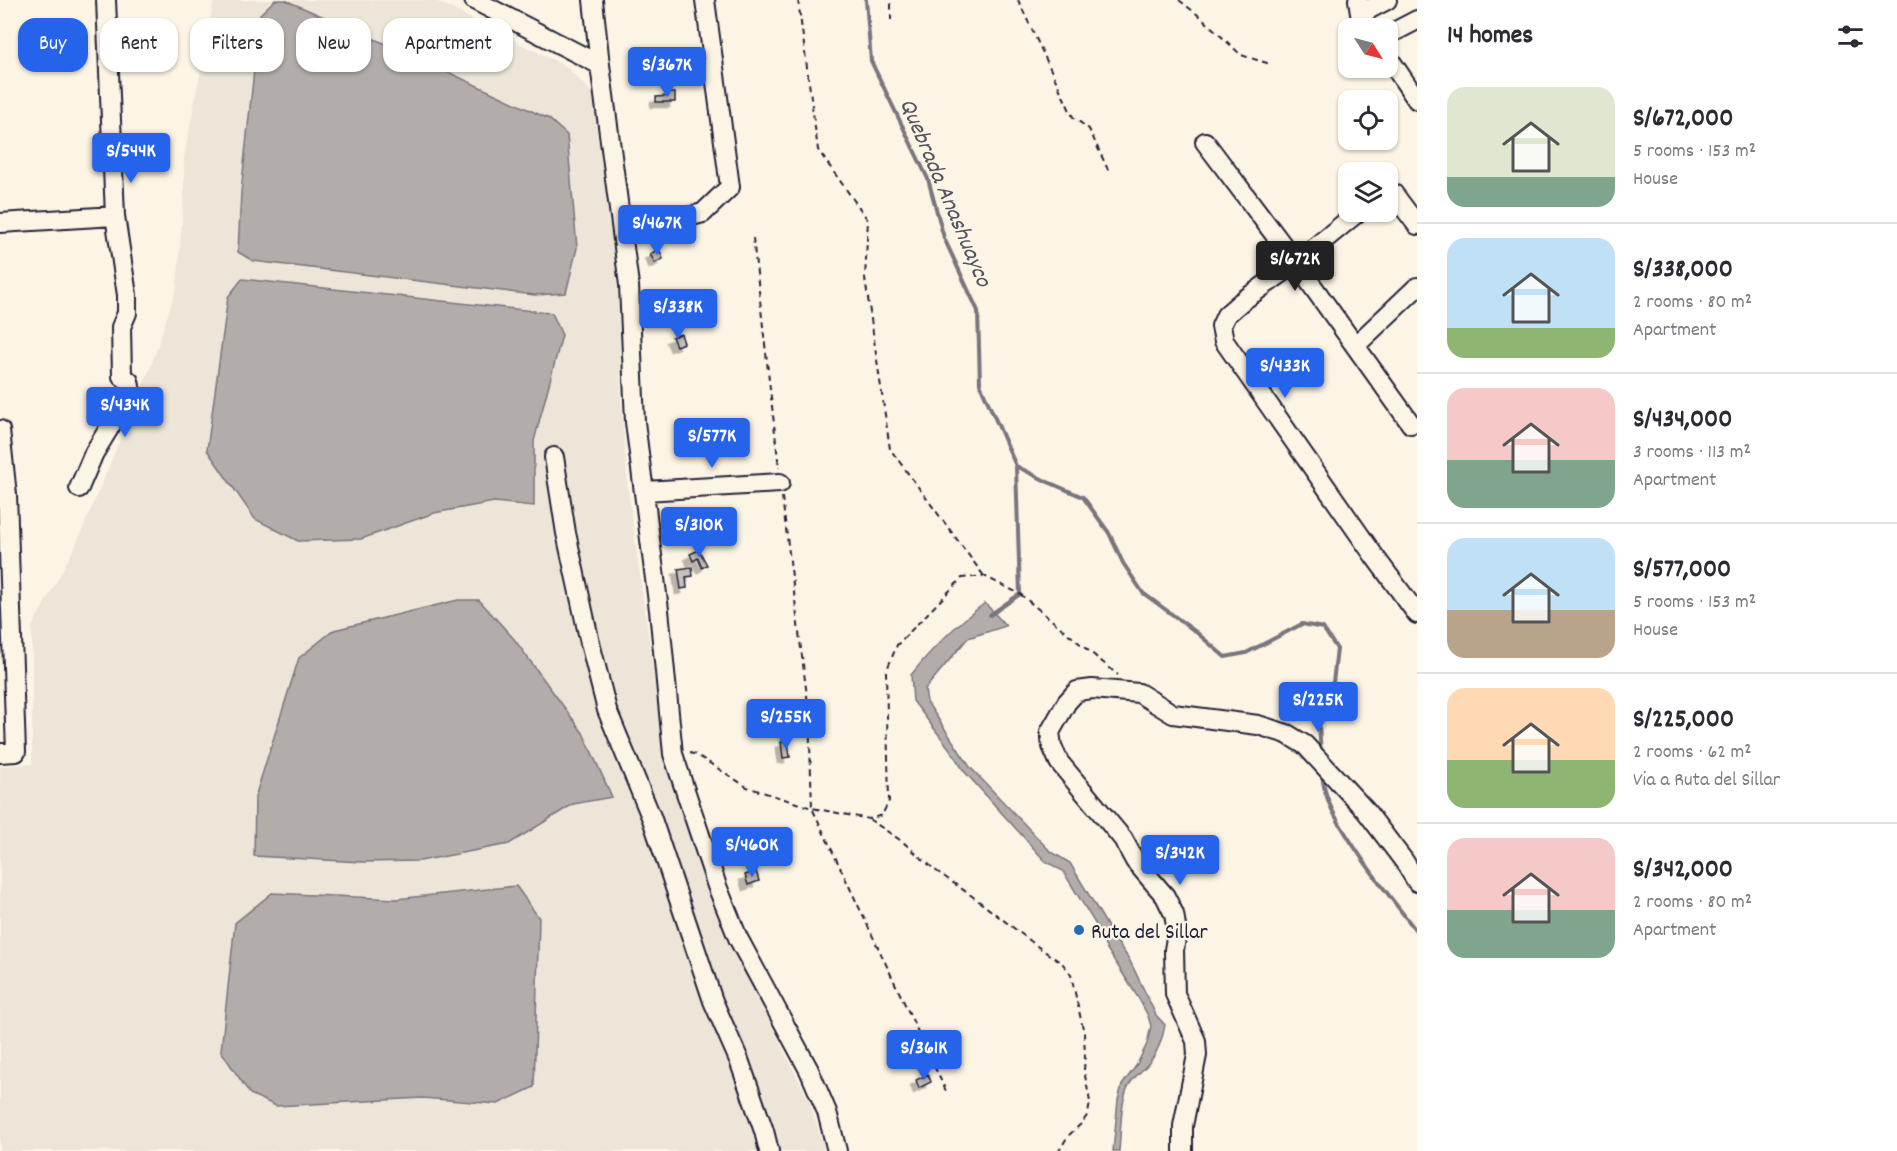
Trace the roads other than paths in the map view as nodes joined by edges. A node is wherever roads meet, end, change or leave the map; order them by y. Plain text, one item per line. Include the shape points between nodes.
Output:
1 (106, 0) edge
2 (474, 0) edge
3 (593, 0) edge
4 (705, 0) edge
5 (1387, 0) edge
6 (1363, 14) edge
7 (1417, 20) edge
8 (1398, 30) edge
9 (600, 65) junction
10 (1398, 72) edge
11 (1417, 100) edge
12 (1205, 142) dead end
13 (1398, 200) edge
14 (115, 216) junction
15 (1346, 222) edge
16 (0, 223) edge
17 (1417, 225) edge
18 (623, 234) junction
19 (1296, 263) junction
20 (1417, 287) edge
21 (1355, 346) junction
22 (1415, 425) edge
23 (0, 430) edge
24 (554, 457) dead end
25 (780, 483) road end
26 (79, 488) dead end
27 (645, 491) junction
28 (1417, 614) edge
29 (0, 753) edge
30 (1417, 882) edge
31 (769, 1151) edge
32 (837, 1151) edge
33 (1183, 1151) edge

1 - 14 street
2 - 9 street
3 - 9 street
4 - 18 street via 730,187 703,213
5 - 6 street
7 - 8 street
9 - 18 street
10 - 11 street
12 - 19 street
13 - 17 street
14 - 16 street
14 - 26 street via 127,295 127,313 121,327 122,376 129,381 131,392 94,453
15 - 19 street
18 - 27 street via 635,422
19 - 21 street
19 - 28 street via 1226,315 1221,326 1224,341
20 - 21 street
21 - 22 street
23 - 29 street via 7,495 16,752
24 - 31 street via 566,533 608,710 652,819
25 - 27 street
27 - 32 street via 673,754 734,928 809,1070 827,1112
30 - 33 street via 1366,811 1305,745 1287,734 1258,725 1173,714 1139,693 1092,689 1077,691 1067,702 1050,732 1059,762 1123,839 1174,914 1175,994 1196,1041 1197,1055 1183,1126

